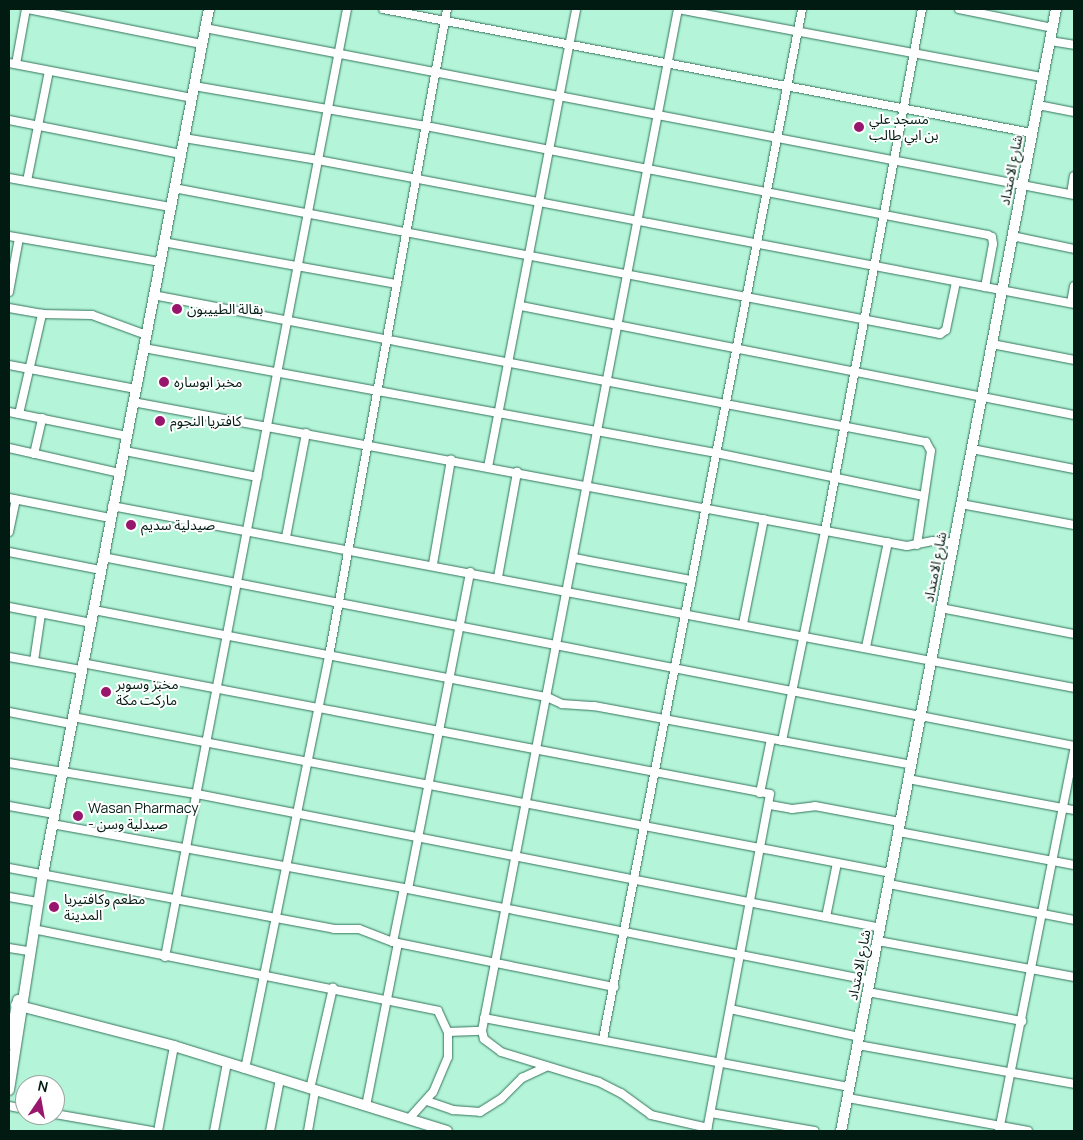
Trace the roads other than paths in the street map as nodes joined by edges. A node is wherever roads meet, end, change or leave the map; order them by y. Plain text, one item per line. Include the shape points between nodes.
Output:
1 (27, 9) edge
2 (209, 9) edge
3 (347, 9) edge
4 (384, 9) edge
5 (447, 9) edge
6 (576, 9) edge
7 (678, 9) edge
8 (802, 9) edge
9 (922, 9) edge
10 (959, 9) edge
11 (1056, 9) edge
12 (445, 21) junction
13 (205, 28) junction
14 (1052, 28) junction
15 (798, 33) junction
16 (1050, 41) junction
17 (202, 44) junction
18 (569, 45) junction
19 (1074, 46) edge
20 (339, 54) junction
21 (914, 55) junction
22 (12, 63) edge
23 (668, 64) junction
24 (49, 71) junction
25 (436, 73) junction
26 (1043, 78) junction
27 (194, 86) junction
28 (787, 87) junction
29 (559, 97) junction
30 (192, 98) junction
31 (1038, 104) junction
32 (329, 108) junction
33 (904, 109) junction
34 (1074, 112) edge
35 (658, 115) junction
36 (9, 120) edge
37 (38, 126) junction
38 (426, 126) junction
39 (1032, 133) junction
40 (777, 137) junction
41 (184, 138) junction
42 (550, 152) junction
43 (180, 154) junction
44 (318, 160) junction
45 (894, 160) junction
46 (648, 169) junction
47 (1074, 176) edge
48 (9, 178) edge
49 (416, 179) junction
50 (27, 181) junction
51 (1022, 185) junction
52 (174, 188) junction
53 (766, 189) junction
54 (1072, 195) edge
55 (540, 203) junction
56 (170, 207) junction
57 (308, 214) junction
58 (884, 214) junction
59 (638, 223) junction
60 (406, 232) junction
61 (9, 236) edge
62 (1012, 236) junction
63 (19, 238) junction
64 (163, 242) junction
65 (756, 244) junction
66 (1074, 249) edge
67 (531, 256) junction
68 (159, 262) junction
69 (297, 266) junction
70 (874, 266) junction
71 (627, 274) junction
72 (956, 282) junction
73 (397, 284) junction
74 (1074, 286) edge
75 (985, 287) junction
76 (1002, 290) junction
77 (9, 292) edge
78 (153, 294) junction
79 (746, 296) junction
80 (1073, 303) edge
81 (521, 306) junction
82 (9, 308) edge
83 (42, 314) junction
84 (287, 318) junction
85 (864, 319) junction
86 (618, 325) junction
87 (146, 334) junction
88 (387, 337) junction
89 (992, 344) junction
90 (737, 347) junction
91 (144, 348) junction
92 (510, 360) junction
93 (1074, 360) edge
94 (9, 365) edge
95 (30, 369) junction
96 (854, 369) junction
97 (277, 371) junction
98 (608, 379) junction
99 (136, 389) junction
100 (377, 390) junction
101 (982, 397) junction
102 (133, 402) junction
103 (726, 402) junction
104 (9, 412) edge
105 (19, 414) junction
106 (1074, 415) edge
107 (498, 416) junction
108 (42, 418) junction
109 (268, 425) junction
110 (844, 425) junction
111 (597, 432) junction
112 (306, 433) junction
113 (127, 436) junction
114 (368, 444) junction
115 (9, 448) edge
116 (972, 450) junction
117 (124, 451) junction
118 (716, 453) junction
119 (34, 454) junction
120 (451, 460) junction
121 (488, 467) junction
122 (1074, 469) edge
123 (516, 472) junction
124 (120, 473) junction
125 (257, 477) junction
126 (834, 477) junction
127 (587, 486) junction
128 (924, 496) junction
129 (12, 499) edge
130 (961, 504) junction
131 (112, 506) junction
132 (706, 508) junction
133 (110, 518) junction
134 (764, 519) junction
135 (1074, 525) edge
136 (248, 530) junction
137 (825, 530) junction
138 (9, 532) edge
139 (286, 537) junction
140 (888, 542) junction
141 (954, 543) junction
142 (916, 545) junction
143 (349, 548) junction
144 (9, 552) edge
145 (103, 557) junction
146 (574, 558) junction
147 (433, 564) junction
148 (101, 570) junction
149 (470, 572) junction
150 (498, 577) junction
151 (692, 580) junction
152 (238, 583) junction
153 (568, 590) junction
154 (339, 602) junction
155 (9, 607) edge
156 (941, 608) junction
157 (94, 610) junction
158 (686, 613) junction
159 (41, 614) junction
160 (91, 623) junction
161 (743, 624) junction
162 (460, 625) junction
163 (1074, 634) edge
164 (804, 635) junction
165 (228, 637) junction
166 (557, 644) junction
167 (866, 647) junction
168 (329, 656) junction
169 (9, 657) edge
170 (931, 660) junction
171 (34, 661) junction
172 (82, 667) junction
173 (676, 668) junction
174 (450, 678) junction
175 (1074, 688) edge
176 (217, 690) junction
177 (792, 692) junction
178 (547, 698) junction
179 (318, 708) junction
180 (9, 712) edge
181 (920, 717) junction
182 (666, 720) junction
183 (72, 721) junction
184 (440, 732) junction
185 (771, 739) junction
186 (782, 741) junction
187 (207, 743) junction
188 (1074, 746) edge
189 (537, 750) junction
190 (1074, 751) edge
191 (309, 762) junction
192 (9, 764) edge
193 (911, 765) junction
194 (62, 773) junction
195 (656, 773) junction
196 (908, 778) junction
197 (429, 785) junction
198 (760, 792) junction
199 (197, 794) junction
200 (527, 804) junction
201 (770, 805) junction
202 (9, 806) edge
203 (1061, 808) junction
204 (1074, 810) edge
205 (299, 814) junction
206 (53, 819) junction
207 (646, 826) junction
208 (899, 827) junction
209 (418, 838) junction
210 (185, 848) junction
211 (761, 848) junction
212 (517, 858) junction
213 (1051, 860) junction
214 (837, 863) junction
215 (1074, 865) edge
216 (288, 866) junction
217 (9, 868) edge
218 (43, 874) junction
219 (890, 879) junction
220 (635, 881) junction
221 (406, 888) junction
222 (9, 896) edge
223 (175, 900) junction
224 (38, 902) junction
225 (751, 902) junction
226 (507, 908) junction
227 (1041, 914) junction
228 (826, 917) junction
229 (278, 919) junction
230 (1074, 920) edge
231 (33, 928) junction
232 (881, 928) junction
233 (625, 932) junction
234 (878, 941) junction
235 (396, 943) junction
236 (9, 948) edge
237 (29, 952) junction
238 (741, 955) junction
239 (165, 957) junction
240 (497, 963) junction
241 (1031, 968) junction
242 (266, 974) junction
243 (1074, 977) edge
244 (871, 981) junction
245 (614, 987) junction
246 (333, 988) junction
247 (868, 992) junction
248 (387, 998) junction
249 (16, 1005) edge
250 (730, 1009) junction
251 (484, 1018) junction
252 (1022, 1020) junction
253 (482, 1031) junction
254 (448, 1032) junction
255 (603, 1039) junction
256 (859, 1041) junction
257 (9, 1044) edge
258 (174, 1046) junction
259 (721, 1060) junction
260 (226, 1063) junction
261 (546, 1067) junction
262 (245, 1069) junction
263 (1011, 1073) junction
264 (280, 1079) junction
265 (1074, 1084) edge
266 (850, 1087) junction
267 (9, 1090) edge
268 (313, 1090) junction
269 (848, 1098) junction
270 (428, 1101) junction
271 (366, 1106) junction
272 (711, 1113) junction
273 (65, 1116) edge
274 (409, 1119) junction
275 (431, 1129) edge
276 (1000, 1129) edge
277 (708, 1130) edge
278 (152, 1131) edge
279 (158, 1131) edge
280 (214, 1131) edge
281 (270, 1131) edge
282 (308, 1131) edge
283 (447, 1131) edge
284 (814, 1131) edge
285 (841, 1131) edge
286 (1028, 1131) edge

1 - 17 street
1 - 22 street
2 - 13 street
3 - 20 street
4 - 12 street
5 - 12 street
6 - 18 street
7 - 15 street
7 - 23 street
8 - 15 street
9 - 21 street
10 - 14 street
11 - 14 street, شارع الامتداد
12 - 18 street
12 - 25 street
13 - 17 street
13 - 20 street
14 - 16 street, شارع الامتداد
15 - 21 street
15 - 28 street
16 - 19 street
16 - 26 street, شارع الامتداد
17 - 27 street
18 - 23 street
18 - 29 street
20 - 25 street
20 - 32 street
21 - 26 street
21 - 33 street
22 - 24 street
23 - 28 street
23 - 35 street
24 - 30 street
24 - 37 street
25 - 29 street
25 - 38 street
26 - 31 street, شارع الامتداد
27 - 30 street
27 - 32 street
28 - 33 street
28 - 40 street
29 - 35 street
29 - 42 street
30 - 41 street
31 - 34 street
31 - 39 street, شارع الامتداد
32 - 38 street
32 - 44 street
33 - 39 street
33 - 45 street
35 - 40 street
35 - 46 street
36 - 37 street
37 - 43 street
37 - 50 street
38 - 42 street
38 - 49 street
39 - 51 street, شارع الامتداد
40 - 45 street
40 - 53 street
41 - 43 street
41 - 44 street
42 - 46 street
42 - 55 street
43 - 52 street
44 - 49 street
44 - 57 street
45 - 51 street
45 - 58 street
46 - 53 street
46 - 59 street
47 - 54 street
48 - 50 street
49 - 55 street
49 - 60 street
50 - 56 street
51 - 54 street
51 - 62 street, شارع الامتداد
52 - 56 street
52 - 57 street
53 - 58 street
53 - 65 street
55 - 59 street
55 - 67 street
56 - 64 street
57 - 60 street
57 - 69 street
58 - 70 street
58 - 75 street via 992,237
59 - 65 street
59 - 71 street
60 - 67 street
60 - 73 street
61 - 63 street
62 - 66 street
62 - 76 street, شارع الامتداد
63 - 68 street
63 - 77 street
64 - 68 street
64 - 69 street
65 - 70 street
65 - 79 street
67 - 71 street
67 - 81 street
68 - 78 street
69 - 73 street
69 - 84 street
70 - 72 street
70 - 85 street
71 - 79 street
71 - 86 street
72 - 75 street
72 - 85 street via 944,333
73 - 88 street
74 - 80 street
75 - 76 street
76 - 80 street
76 - 89 street, شارع الامتداد
78 - 84 street
78 - 87 street
79 - 85 street
79 - 90 street
81 - 86 street
81 - 92 street
82 - 83 street
83 - 87 street via 92,315
83 - 95 street
84 - 88 street
84 - 97 street
85 - 96 street
86 - 90 street
86 - 98 street
87 - 91 street
88 - 92 street
88 - 100 street
89 - 93 street
89 - 101 street, شارع الامتداد
90 - 96 street
90 - 103 street
91 - 97 street
91 - 99 street
92 - 98 street
92 - 107 street
94 - 95 street
95 - 99 street
95 - 105 street
96 - 101 street
96 - 110 street
97 - 100 street
97 - 109 street
98 - 103 street
98 - 111 street
99 - 102 street
100 - 107 street
100 - 114 street
101 - 106 street
101 - 116 street, شارع الامتداد
102 - 109 street
102 - 113 street
103 - 110 street
103 - 118 street
104 - 105 street
105 - 108 street
107 - 111 street
107 - 121 street
108 - 113 street
108 - 119 street
109 - 112 street
109 - 125 street
110 - 126 street
110 - 128 street via 930,444
111 - 118 street
111 - 127 street
112 - 114 street
112 - 139 street
113 - 117 street
114 - 120 street
114 - 143 street
115 - 119 street
116 - 122 street
116 - 130 street, شارع الامتداد
117 - 124 street
117 - 125 street
118 - 126 street
118 - 132 street
119 - 124 street
120 - 121 street
120 - 147 street
121 - 123 street
123 - 127 street
123 - 150 street
124 - 131 street
125 - 136 street
126 - 128 street
126 - 137 street
127 - 132 street
127 - 146 street
128 - 142 street
129 - 133 street
129 - 138 street
130 - 135 street
130 - 141 street, شارع الامتداد
131 - 133 street
131 - 136 street
132 - 134 street
132 - 151 street
133 - 145 street
134 - 137 street
134 - 161 street
136 - 139 street
136 - 152 street
137 - 140 street
137 - 164 street
139 - 143 street
140 - 142 street
140 - 167 street
141 - 142 street via 933,541
141 - 156 street, شارع الامتداد
143 - 147 street
143 - 154 street
144 - 148 street
145 - 148 street
145 - 152 street
146 - 151 street
146 - 153 street
147 - 149 street
148 - 157 street
149 - 150 street
149 - 162 street
150 - 153 street
151 - 158 street
152 - 154 street
152 - 165 street
153 - 158 street
153 - 166 street
154 - 162 street
154 - 168 street
155 - 159 street
156 - 163 street
156 - 170 street, شارع الامتداد
157 - 160 street
157 - 165 street
158 - 161 street
158 - 173 street
159 - 160 street
159 - 171 street
160 - 172 street
161 - 164 street
162 - 166 street
162 - 174 street
164 - 167 street
164 - 177 street
165 - 168 street
165 - 176 street
166 - 173 street
166 - 178 street
167 - 170 street
168 - 174 street
168 - 179 street
169 - 171 street
170 - 175 street
170 - 181 street, شارع الامتداد
171 - 172 street
172 - 176 street
172 - 183 street
173 - 177 street
173 - 182 street
174 - 178 street
174 - 184 street
176 - 179 street
176 - 187 street
177 - 181 street
177 - 186 street
178 - 182 street via 562,704 594,706
178 - 189 street
179 - 184 street
179 - 191 street
180 - 183 street
181 - 188 street
181 - 193 street, شارع الامتداد
182 - 185 street
182 - 195 street
183 - 187 street
183 - 194 street
184 - 189 street
184 - 197 street
185 - 186 street
185 - 198 street
186 - 193 street
187 - 191 street
187 - 199 street
189 - 195 street
189 - 200 street
190 - 203 street
191 - 197 street
191 - 205 street
192 - 194 street
193 - 196 street, شارع الامتداد
194 - 199 street
194 - 206 street
195 - 198 street
195 - 207 street
196 - 203 street
196 - 208 street, شارع الامتداد
197 - 200 street
197 - 209 street
198 - 201 street via 772,796
199 - 205 street
199 - 210 street
200 - 207 street
200 - 212 street
201 - 208 street via 792,810 815,806
201 - 211 street
202 - 206 street
203 - 204 street
203 - 213 street
205 - 209 street
205 - 216 street
206 - 210 street
206 - 218 street
207 - 211 street
207 - 220 street
208 - 213 street
208 - 219 street, شارع الامتداد
209 - 212 street
209 - 221 street
210 - 216 street
210 - 223 street
211 - 214 street
211 - 225 street
212 - 220 street
212 - 226 street
213 - 215 street
213 - 227 street
214 - 219 street
214 - 228 street
216 - 221 street
216 - 229 street
217 - 218 street
218 - 223 street
218 - 224 street
219 - 227 street
219 - 232 street, شارع الامتداد
220 - 225 street
220 - 233 street
221 - 226 street
221 - 235 street
222 - 224 street
223 - 229 street
223 - 239 street
224 - 231 street
225 - 228 street
225 - 238 street
226 - 233 street
226 - 240 street
227 - 230 street
227 - 241 street
228 - 232 street
229 - 235 street via 334,929 358,929
229 - 242 street
231 - 237 street
231 - 239 street
232 - 234 street, شارع الامتداد
233 - 238 street
233 - 245 street
234 - 241 street
234 - 244 street, شارع الامتداد
235 - 240 street
235 - 248 street
236 - 237 street
237 - 249 street via 23,990
238 - 244 street
238 - 250 street
239 - 242 street
240 - 245 street
240 - 251 street
241 - 243 street
241 - 252 street
242 - 246 street
242 - 262 street
244 - 247 street, شارع الامتداد
245 - 255 street
246 - 248 street
246 - 268 street
247 - 252 street
247 - 256 street, شارع الامتداد
248 - 254 street via 438,1010
248 - 271 street
249 - 257 street
249 - 258 street
249 - 267 street
250 - 256 street
250 - 259 street
251 - 253 street
251 - 255 street
252 - 263 street
253 - 254 street
253 - 261 street via 484,1040 502,1052
254 - 270 street via 448,1057
255 - 259 street
256 - 263 street
256 - 266 street, شارع الامتداد
258 - 260 street
258 - 279 street
259 - 266 street
259 - 272 street
260 - 262 street
260 - 280 street
261 - 270 street via 522,1078 501,1099 480,1112 453,1110
261 - 277 street via 599,1082 621,1093 651,1115
262 - 264 street
263 - 265 street
263 - 276 street
264 - 268 street
264 - 281 street
266 - 269 street, شارع الامتداد
268 - 271 street
268 - 282 street
269 - 276 street
269 - 285 street, شارع الامتداد
270 - 274 street
271 - 274 street
272 - 277 street
272 - 284 street
273 - 278 street
274 - 275 street
275 - 283 street
276 - 286 street

